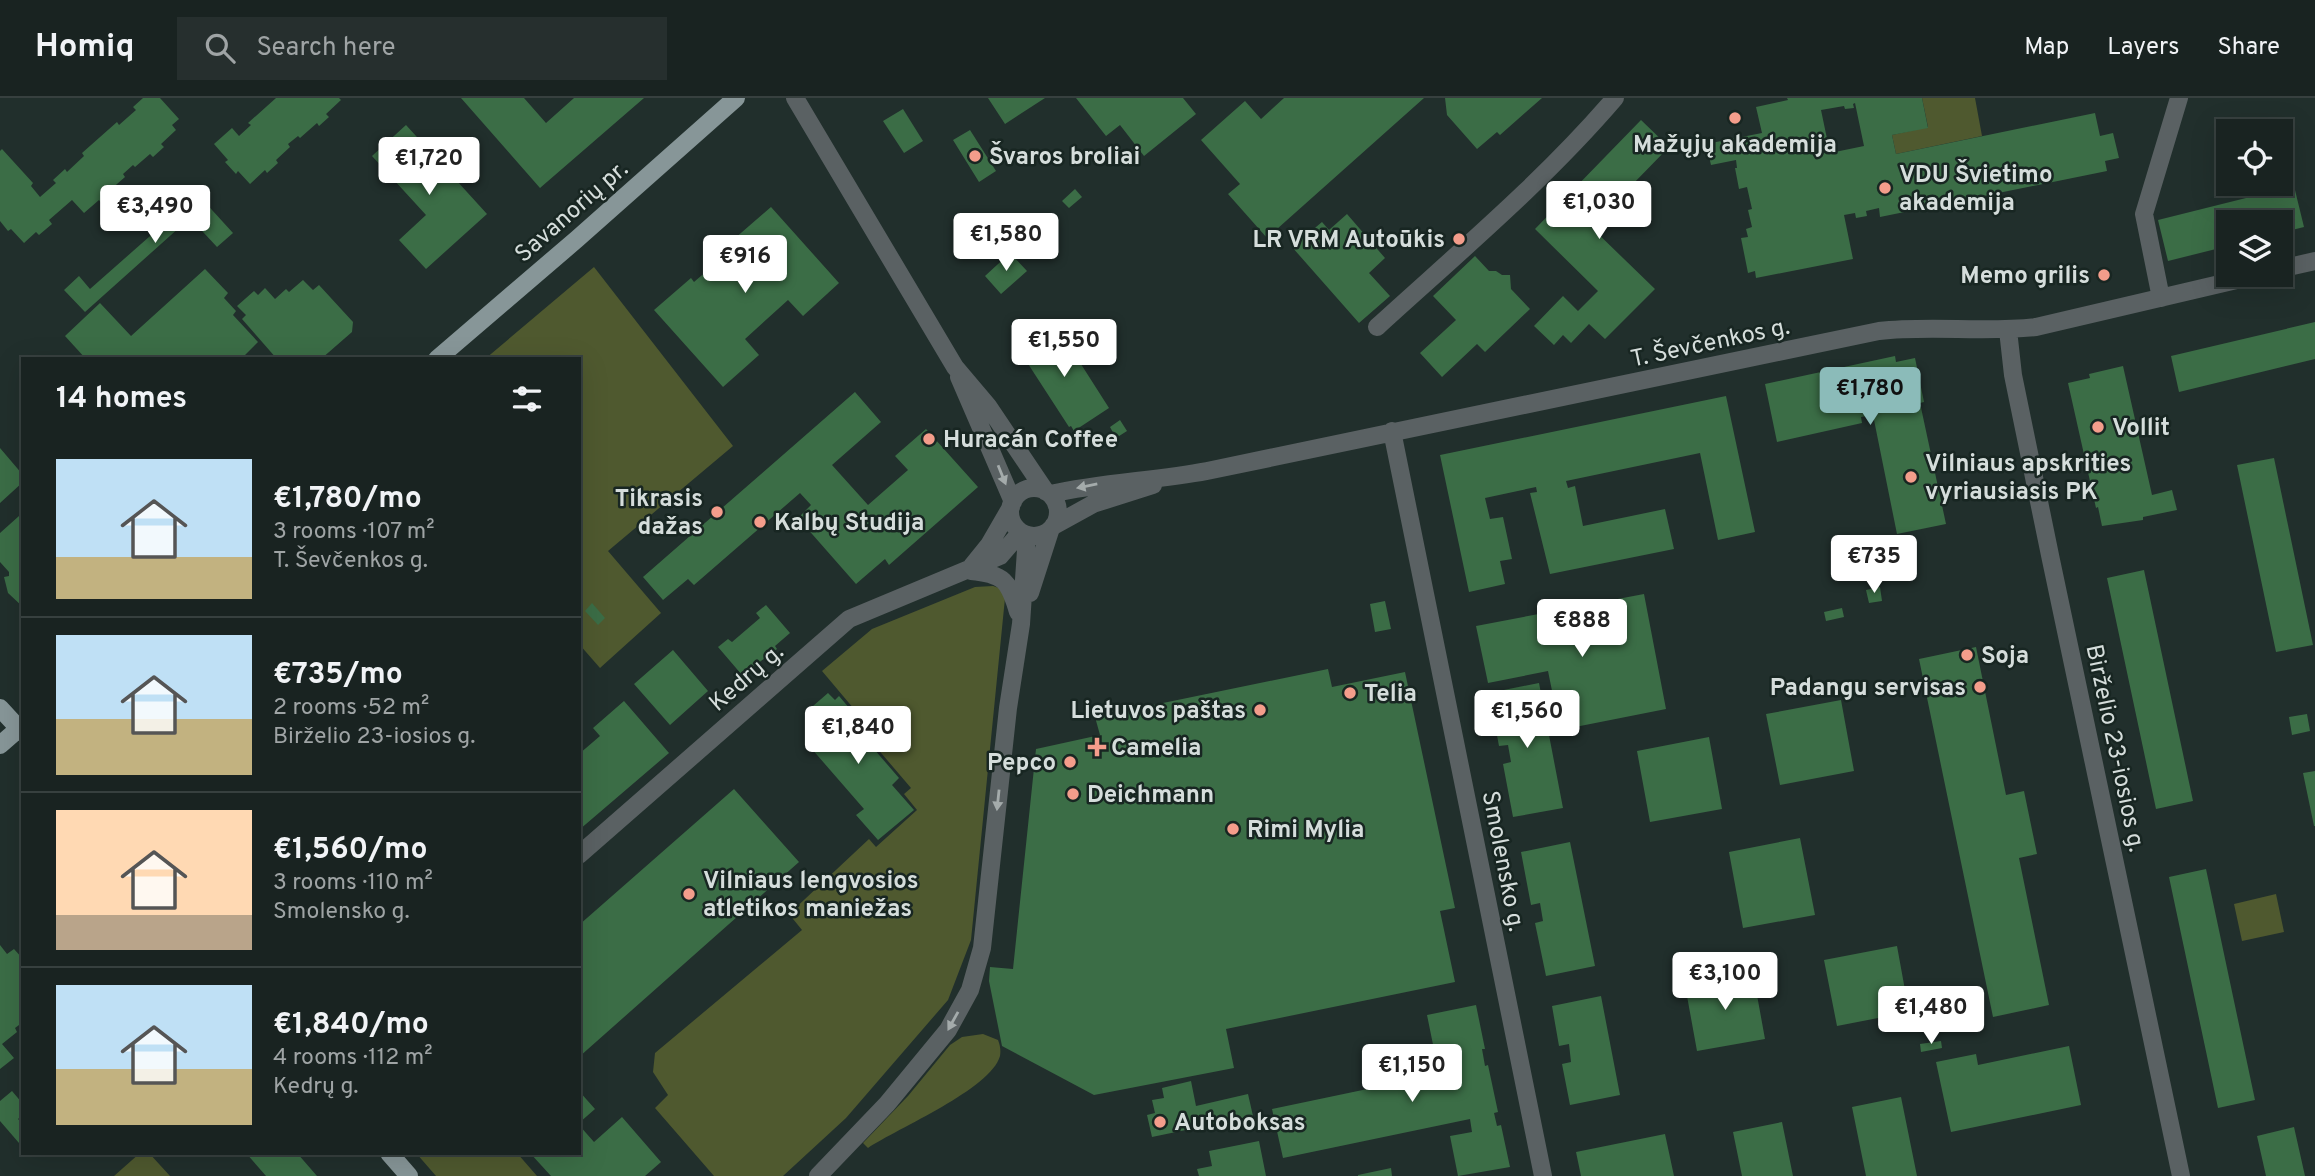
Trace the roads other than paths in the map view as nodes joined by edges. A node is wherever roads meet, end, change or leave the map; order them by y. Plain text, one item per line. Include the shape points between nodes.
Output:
1 (736, 98) edge
2 (795, 98) edge
3 (1615, 98) edge
4 (2179, 98) edge
5 (2315, 261) edge
6 (2293, 266) edge
7 (2216, 285) edge
8 (2161, 298) junction
9 (1377, 327) dead end
10 (2008, 330) junction
11 (439, 357) edge
12 (955, 367) junction
13 (1392, 431) junction
14 (1173, 477) junction
15 (1048, 493) junction
16 (1012, 505) junction
17 (1051, 528) junction
18 (1024, 534) junction
19 (968, 571) junction
20 (1021, 624) junction
21 (0, 708) edge
22 (21, 729) edge
23 (0, 745) edge
24 (581, 853) edge
25 (391, 1155) edge
26 (410, 1176) edge
27 (818, 1176) edge
28 (1543, 1176) edge
29 (2181, 1176) edge

1 - 11 main road, Savanorių pr.
2 - 12 street
3 - 9 street via 1507,208
4 - 8 street via 2144,214
5 - 6 street
7 - 8 street, T. Ševčenkos g.
8 - 10 street, T. Ševčenkos g.
10 - 13 street, T. Ševčenkos g. via 1880,331
10 - 29 street, Birželio 23-iosios g. via 2051,560
12 - 15 street
12 -> 16 street
13 - 14 street, T. Ševčenkos g.
13 - 28 street, Smolensko g.
14 -> 15 street, T. Ševčenkos g.
14 - 17 street, T. Ševčenkos g. via 1093,504
15 - 16 street via 1024,491
15 - 17 street via 1057,507
16 - 18 street via 1013,523
16 - 19 street, Kedrų g.
17 - 18 street via 1040,536
17 - 20 street
18 - 19 street, Kedrų g. via 1000,556
18 - 20 street
19 - 20 street via 992,573 1006,582
19 - 24 street, Kedrų g. via 849,619
20 -> 27 street via 982,948 970,990 948,1031
21 - 22 main road
22 - 23 main road
25 - 26 main road

